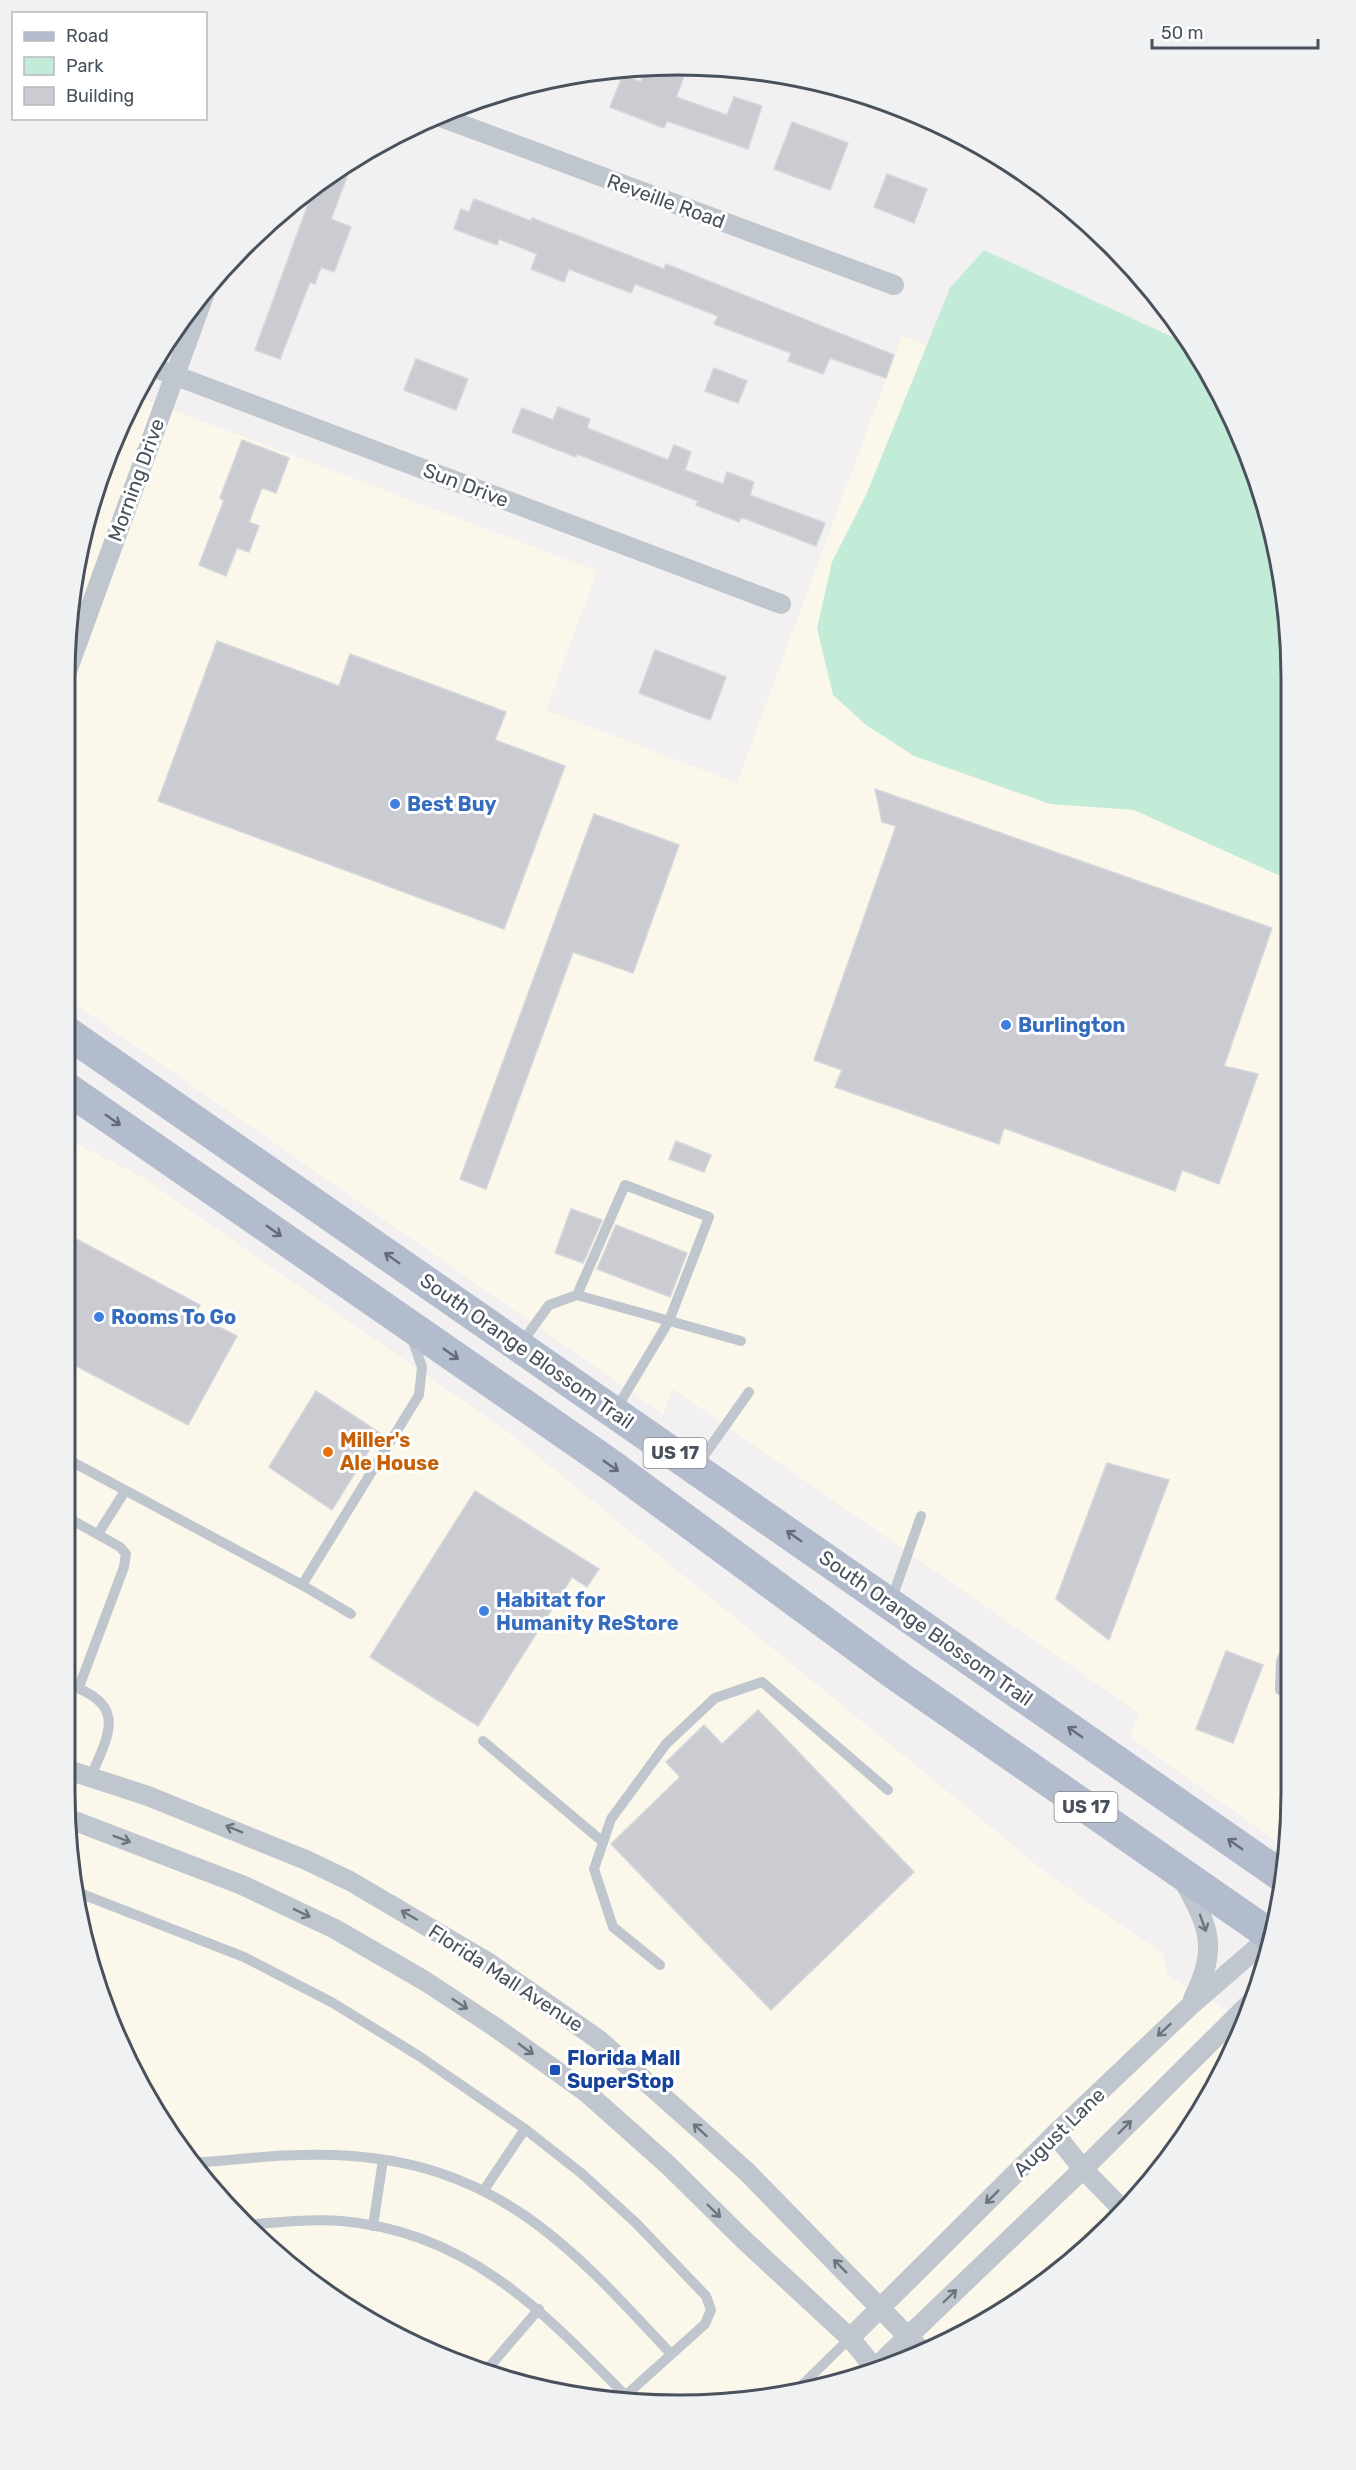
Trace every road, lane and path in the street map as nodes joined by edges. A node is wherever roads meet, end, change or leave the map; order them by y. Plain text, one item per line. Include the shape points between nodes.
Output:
1 (449, 120) edge
2 (894, 285) dead end
3 (196, 317) edge
4 (160, 370) edge
5 (174, 375) junction
6 (781, 604) dead end
7 (76, 647) edge
8 (75, 1038) edge
9 (75, 1094) edge
10 (577, 1295) junction
11 (669, 1320) junction
12 (407, 1323) junction
13 (741, 1341) dead end
14 (520, 1346) junction
15 (749, 1392) dead end
16 (615, 1412) junction
17 (75, 1464) edge
18 (696, 1467) junction
19 (125, 1491) junction
20 (921, 1516) dead end
21 (75, 1521) edge
22 (98, 1534) junction
23 (302, 1585) junction
24 (890, 1604) junction
25 (351, 1614) dead end
26 (1281, 1662) edge
27 (75, 1686) edge
28 (79, 1687) junction
29 (1280, 1690) dead end
30 (483, 1741) dead end
31 (75, 1773) edge
32 (90, 1778) junction
33 (888, 1790) dead end
34 (76, 1821) edge
35 (603, 1842) junction
36 (1177, 1870) junction
37 (1276, 1872) edge
38 (84, 1895) edge
39 (1264, 1930) edge
40 (1261, 1945) edge
41 (660, 1965) dead end
42 (1190, 2006) junction
43 (1238, 2015) edge
44 (525, 2129) junction
45 (1055, 2134) junction
46 (383, 2160) junction
47 (203, 2162) edge
48 (1083, 2169) junction
49 (484, 2190) junction
50 (1117, 2204) edge
51 (258, 2224) edge
52 (373, 2226) junction
53 (881, 2308) junction
54 (539, 2309) junction
55 (908, 2336) junction
56 (850, 2338) junction
57 (917, 2345) edge
58 (671, 2354) junction
59 (886, 2358) edge
60 (868, 2364) edge
61 (491, 2365) edge
62 (807, 2380) edge
63 (621, 2392) edge
64 (635, 2394) edge

1 - 2 street, Reveille Road
3 - 5 street, Morning Drive
4 - 5 street, Sun Drive
5 - 6 street, Sun Drive
5 - 7 street, Morning Drive
14 -> 8 main road, South Orange Blossom Trail / US 17
9 -> 12 main road, US 17
10 - 11 lane
10 - 11 lane via 625,1185 709,1217
10 - 14 lane via 549,1305
11 - 13 lane
11 - 16 lane
12 - 23 lane via 422,1367 419,1395
12 -> 36 main road, US 17 via 641,1487 902,1679
14 - 16 main road, South Orange Blossom Trail / US 17
15 - 18 lane
16 - 18 main road, South Orange Blossom Trail / US 17
17 - 19 lane
24 -> 18 main road, South Orange Blossom Trail / US 17
19 - 22 lane
19 - 23 lane
20 - 24 lane
21 - 22 lane
22 - 28 lane via 126,1554
23 - 25 lane
37 -> 24 main road, South Orange Blossom Trail / US 17
26 - 29 lane
27 - 28 lane
28 - 32 lane via 100,1699 109,1717 107,1741
30 - 35 lane
31 - 32 street, Florida Mall Avenue
53 -> 32 street, Florida Mall Avenue via 747,2172 599,2040 486,1961 350,1881 306,1860 158,1800
33 - 35 lane via 762,1682 715,1698 666,1744 610,1819
34 -> 56 street via 242,1885 328,1926 425,1981 495,2027 585,2092
35 - 41 lane via 594,1869 613,1927
36 - 39 main road, US 17
36 -> 42 street via 1196,1904 1209,1940 1205,1974
38 - 44 lane via 215,1944 301,1985 419,2056
40 - 42 street, August Lane
42 -> 45 street, August Lane
48 -> 43 street
44 - 49 lane
44 - 58 lane via 605,2193 706,2296 710,2317
45 - 48 street
45 -> 53 street, August Lane
46 - 47 lane via 312,2155
46 - 49 lane via 436,2171
46 - 52 lane
48 - 50 street
55 -> 48 street
49 - 58 lane via 552,2234 592,2270
51 - 52 lane via 322,2220
52 - 54 lane via 454,2253 500,2279
53 - 55 street, Florida Mall Avenue
53 - 56 street, August Lane
54 - 61 lane
54 - 63 lane
55 - 57 street, Florida Mall Avenue
55 - 59 street
56 - 60 street
56 - 62 lane
58 - 64 lane

